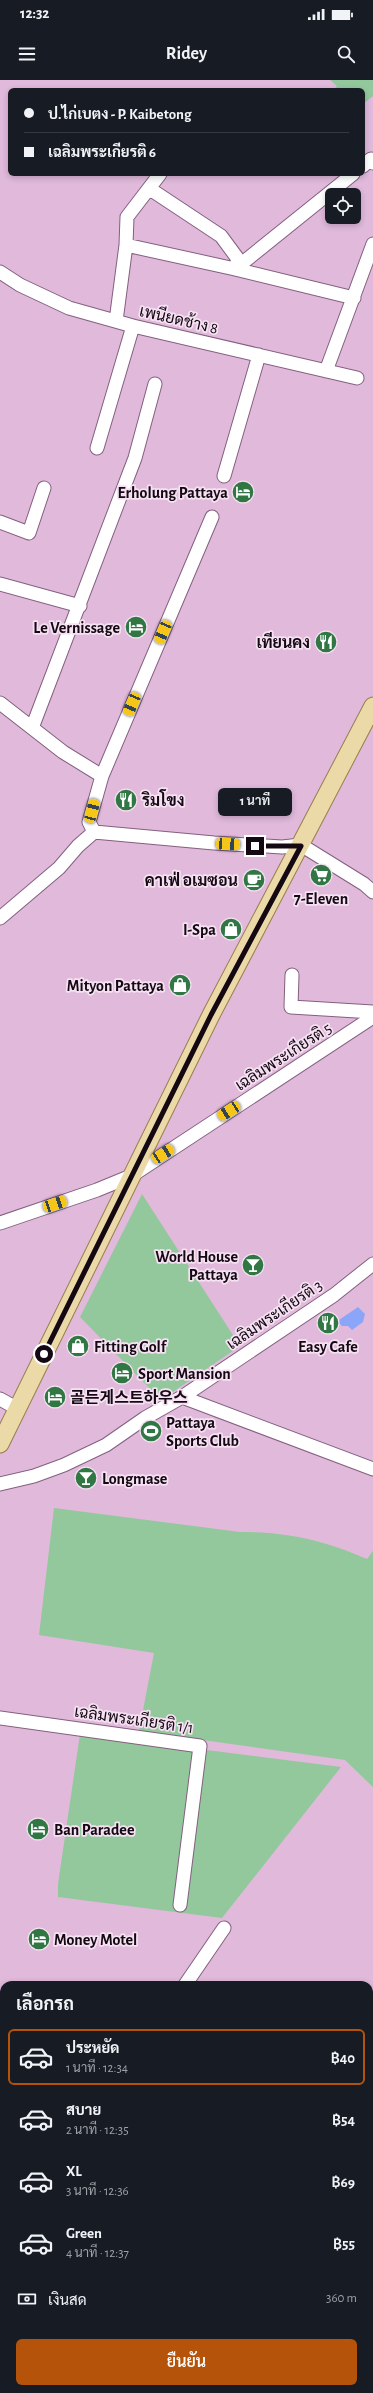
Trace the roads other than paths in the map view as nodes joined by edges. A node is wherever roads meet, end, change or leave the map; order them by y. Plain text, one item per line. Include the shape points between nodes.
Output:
1 (373, 163) edge
2 (365, 164) edge
3 (159, 176) edge
4 (351, 176) edge
5 (150, 189) junction
6 (373, 244) edge
7 (126, 246) junction
8 (235, 269) junction
9 (0, 272) edge
10 (354, 298) junction
11 (116, 321) junction
12 (133, 326) junction
13 (259, 355) junction
14 (326, 371) junction
15 (357, 378) dead end
16 (155, 384) dead end
17 (97, 448) dead end
18 (224, 476) dead end
19 (44, 488) dead end
20 (212, 517) dead end
21 (0, 522) edge
22 (0, 584) edge
23 (80, 606) junction
24 (0, 703) edge
25 (373, 706) edge
26 (32, 728) junction
27 (102, 776) junction
28 (94, 832) junction
29 (301, 846) junction
30 (373, 892) edge
31 (0, 918) edge
32 (292, 975) dead end
33 (373, 1012) edge
34 (373, 1017) edge
35 (131, 1176) junction
36 (0, 1223) edge
37 (373, 1264) edge
38 (182, 1397) junction
39 (0, 1399) edge
40 (18, 1409) junction
41 (0, 1444) edge
42 (373, 1469) edge
43 (0, 1484) edge
44 (0, 1718) edge
45 (180, 1905) dead end
46 (224, 1928) dead end
47 (188, 1981) edge

1 - 2 street via 371,159
3 - 5 street
4 - 8 street
5 - 7 street via 127,217
5 - 8 street via 221,236 238,259
6 - 10 street
7 - 8 street
7 - 11 street
8 - 10 street
9 - 11 street, เพนียดช้าง 8 via 59,304
10 - 14 street
11 - 12 street, เพนียดช้าง 8
12 - 13 street, เพนียดช้าง 8
12 - 17 street
13 - 14 street, เพนียดช้าง 8
13 - 18 street
14 - 15 street, เพนียดช้าง 8
16 - 23 street via 135,458
19 - 21 street via 30,533
20 - 27 street
22 - 23 street
23 - 26 street
24 - 26 street
25 - 29 main road
26 - 27 street via 63,752
27 - 28 street via 89,822
28 - 29 street via 214,843
28 - 31 street via 59,868
29 - 30 street
29 - 35 main road via 211,1015
32 - 33 street, เฉลิมพระเกียรติ 5 via 292,1007
34 - 35 street, เฉลิมพระเกียรติ 5
35 - 36 street, เฉลิมพระเกียรติ 5
35 - 40 main road
37 - 38 street, เฉลิมพระเกียรติ 3 via 334,1295
38 - 42 street
38 - 43 street, เฉลิมพระเกียรติ 3 via 106,1444 64,1465 34,1476
39 - 40 street
40 - 41 main road
44 - 45 street, เฉลิมพระเกียรติ 1/1 via 200,1746
46 - 47 street

